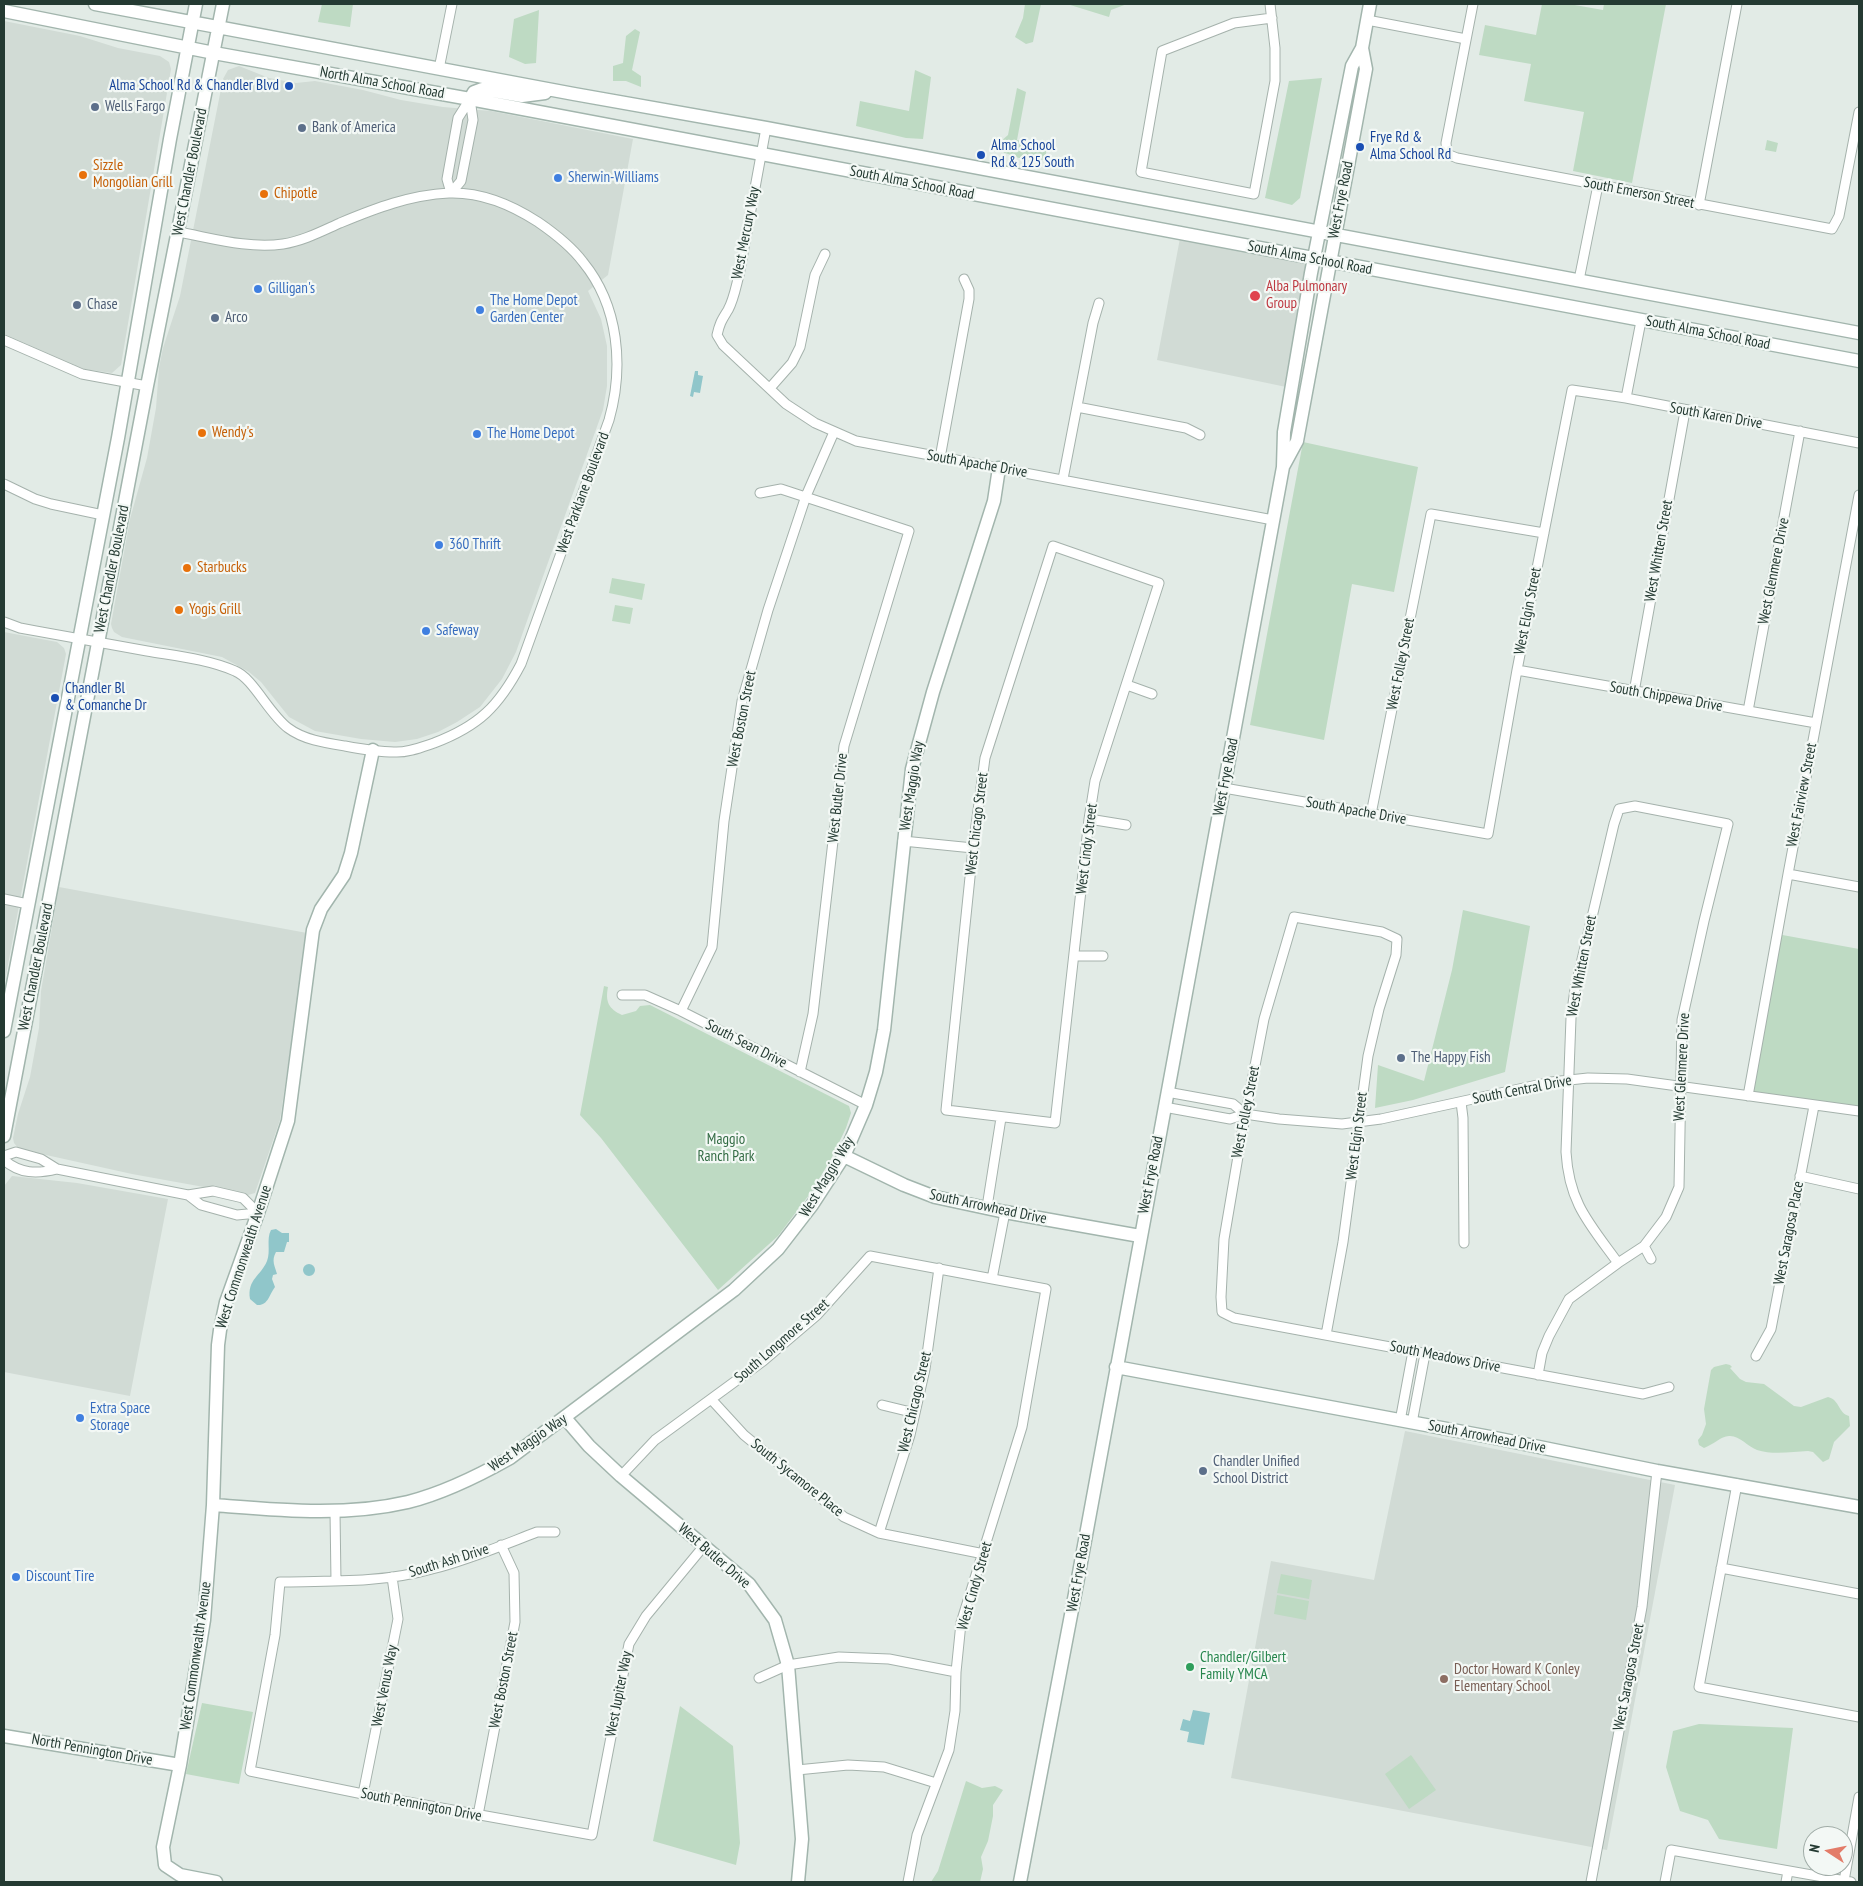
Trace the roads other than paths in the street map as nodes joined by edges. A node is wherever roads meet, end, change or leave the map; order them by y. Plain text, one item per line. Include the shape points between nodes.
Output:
1 (95, 4) edge
2 (196, 4) edge
3 (223, 4) edge
4 (452, 4) edge
5 (1270, 4) edge
6 (1370, 4) edge
7 (1473, 4) edge
8 (1738, 4) edge
9 (4, 11) edge
10 (1272, 18) junction
11 (1367, 20) junction
12 (192, 23) junction
13 (219, 28) junction
14 (1466, 39) junction
15 (187, 48) junction
16 (1362, 48) junction
17 (214, 53) junction
18 (439, 69) junction
19 (560, 91) junction
20 (470, 98) junction
21 (1859, 112) edge
22 (766, 128) junction
23 (761, 154) junction
24 (1598, 184) junction
25 (452, 193) junction
26 (1699, 205) junction
27 (178, 232) junction
28 (1319, 233) junction
29 (1334, 236) junction
30 (825, 254) dead end
31 (1314, 258) junction
32 (1330, 261) junction
33 (964, 279) dead end
34 (1579, 280) junction
35 (1099, 303) dead end
36 (1641, 321) junction
37 (1859, 333) edge
38 (717, 335) joint
39 (4, 340) edge
40 (1859, 361) edge
41 (128, 383) junction
42 (146, 386) junction
43 (770, 388) junction
44 (1572, 390) joint
45 (1626, 398) junction
46 (1077, 407) junction
47 (1685, 411) junction
48 (1800, 431) junction
49 (834, 432) junction
50 (1200, 435) dead end
51 (1859, 443) edge
52 (940, 458) junction
53 (1283, 467) junction
54 (999, 468) junction
55 (1063, 479) junction
56 (4, 484) edge
57 (760, 493) dead end
58 (1859, 495) edge
59 (806, 496) junction
60 (103, 515) junction
61 (1273, 520) junction
62 (1544, 533) junction
63 (1159, 583) joint
64 (4, 622) edge
65 (89, 640) junction
66 (1517, 670) junction
67 (1127, 685) junction
68 (1634, 692) junction
69 (1152, 694) dead end
70 (1748, 711) junction
71 (1816, 723) junction
72 (372, 750) junction
73 (1224, 788) junction
74 (1619, 809) joint
75 (1371, 814) junction
76 (1089, 819) junction
77 (1126, 825) dead end
78 (1488, 834) joint
79 (903, 842) junction
80 (973, 848) junction
81 (1788, 874) junction
82 (1859, 888) edge
83 (4, 899) edge
84 (28, 904) junction
85 (1397, 940) joint
86 (1075, 956) junction
87 (1102, 956) dead end
88 (622, 994) dead end
89 (681, 1010) junction
90 (4, 1031) edge
91 (800, 1072) junction
92 (1570, 1079) junction
93 (1680, 1087) junction
94 (1167, 1092) junction
95 (1748, 1096) junction
96 (1462, 1102) junction
97 (866, 1105) junction
98 (1814, 1106) junction
99 (1164, 1107) junction
100 (1859, 1111) edge
101 (1246, 1114) junction
102 (1001, 1118) junction
103 (1358, 1122) junction
104 (4, 1136) edge
105 (4, 1156) edge
106 (844, 1156) junction
107 (4, 1160) edge
108 (57, 1169) junction
109 (1800, 1176) junction
110 (1859, 1189) edge
111 (188, 1195) junction
112 (987, 1207) junction
113 (1005, 1212) junction
114 (258, 1213) junction
115 (1140, 1236) junction
116 (1464, 1243) dead end
117 (1644, 1246) junction
118 (1651, 1259) dead end
119 (1618, 1263) junction
120 (939, 1268) junction
121 (992, 1278) junction
122 (1046, 1289) joint
123 (1222, 1312) joint
124 (1326, 1335) junction
125 (1413, 1352) junction
126 (1425, 1354) junction
127 (1756, 1356) dead end
128 (1116, 1368) junction
129 (1538, 1375) junction
130 (1670, 1387) dead end
131 (711, 1399) junction
132 (882, 1405) dead end
133 (915, 1413) junction
134 (565, 1418) junction
135 (1406, 1422) junction
136 (1657, 1471) junction
137 (620, 1476) junction
138 (1736, 1484) junction
139 (213, 1505) junction
140 (1859, 1507) edge
141 (334, 1512) junction
142 (555, 1532) dead end
143 (879, 1533) junction
144 (502, 1545) junction
145 (703, 1546) junction
146 (984, 1554) junction
147 (1721, 1568) junction
148 (392, 1577) junction
149 (336, 1581) junction
150 (1859, 1594) edge
151 (788, 1664) junction
152 (956, 1672) junction
153 (759, 1678) dead end
154 (1859, 1717) edge
155 (4, 1736) edge
156 (180, 1765) junction
157 (798, 1770) junction
158 (250, 1771) joint
159 (936, 1783) junction
160 (364, 1794) junction
161 (1859, 1797) edge
162 (478, 1815) junction
163 (592, 1835) joint
164 (1788, 1871) junction
165 (216, 1882) edge
166 (798, 1882) edge
167 (908, 1882) edge
168 (1020, 1882) edge
169 (1591, 1882) edge
170 (1665, 1882) edge
171 (1786, 1882) edge
172 (1848, 1882) edge

1 - 12 street, North Alma School Road
2 - 12 street, West Chandler Boulevard
3 - 13 street, West Chandler Boulevard
4 - 18 street
5 - 10 street
6 - 11 street, West Frye Road
7 - 14 street
8 - 26 street
9 - 15 street, North Alma School Road
10 - 10 street via 1234,23 1162,51 1142,172 1254,194 1275,81
11 - 14 street
11 - 16 street, West Frye Road
12 - 13 street, North Alma School Road
12 - 15 street, West Chandler Boulevard
13 - 17 street, West Chandler Boulevard
13 - 18 street, North Alma School Road
14 - 24 street, South Emerson Street via 1446,143 1447,154
15 - 17 street, North Alma School Road
15 - 41 street, West Chandler Boulevard
16 - 28 street, West Frye Road via 1352,66
16 - 29 street, West Frye Road via 1366,69
17 - 20 street, North Alma School Road
17 - 27 street, West Chandler Boulevard
18 - 19 street, North Alma School Road
19 - 20 street via 522,96 482,89
19 - 22 street, North Alma School Road
20 - 23 street, North Alma School Road
20 - 25 street via 473,120 462,181
20 - 25 street via 458,118 447,179
21 - 26 street, South Emerson Street via 1839,216 1832,229
22 - 23 street, West Mercury Way
22 - 28 street, South Alma School Road
23 - 31 street, South Alma School Road
23 - 38 street, West Mercury Way via 739,275
24 - 26 street, South Emerson Street
24 - 34 street
25 - 27 street, West Parklane Boulevard via 421,195 377,208 284,244 250,245
25 - 72 street, West Parklane Boulevard via 486,198 528,215 558,236 583,262 594,278 612,320 617,383 609,420 521,664 510,684 490,709 457,734 419,748 396,752
27 - 42 street, West Chandler Boulevard
28 - 29 street, South Alma School Road
28 - 31 street, West Frye Road
29 - 32 street, West Frye Road
29 - 34 street, South Alma School Road
30 - 43 street via 815,275 800,347 792,363
31 - 32 street, South Alma School Road
31 - 53 street, West Frye Road via 1284,432
32 - 36 street, South Alma School Road
32 - 53 street, West Frye Road via 1296,441
33 - 52 street via 969,299
34 - 37 street, South Alma School Road
35 - 46 street
36 - 40 street, South Alma School Road
36 - 45 street
38 - 43 street, South Apache Drive via 723,345
39 - 41 street via 70,370
41 - 42 street
41 - 60 street, West Chandler Boulevard
42 - 65 street, West Chandler Boulevard
43 - 49 street, South Apache Drive via 786,404
44 - 45 street, South Karen Drive
44 - 62 street, West Elgin Street
45 - 47 street, South Karen Drive
46 - 50 street via 1186,428
46 - 55 street
47 - 48 street, South Karen Drive
47 - 68 street, West Whitten Street
48 - 51 street, South Karen Drive
48 - 70 street, West Glenmere Drive
49 - 52 street, South Apache Drive via 856,441
49 - 59 street, West Boston Street
52 - 54 street, South Apache Drive
53 - 61 street, West Frye Road
54 - 55 street, South Apache Drive
54 - 79 street, West Maggio Way via 991,509 920,733
55 - 61 street, South Apache Drive
56 - 60 street via 35,499
57 - 59 street via 781,489
58 - 71 street, West Fairview Street
59 - 89 street, West Boston Street via 742,701 724,820 712,947
59 - 91 street, West Butler Drive via 908,531 844,746 814,1014
60 - 65 street, West Chandler Boulevard
61 - 73 street, West Frye Road
62 - 66 street, West Elgin Street
62 - 75 street, West Folley Street via 1430,514
63 - 67 street, West Cindy Street
63 - 80 street, West Chicago Street via 1053,546 985,758
64 - 65 street, West Parklane Boulevard via 18,628
65 - 72 street, West Parklane Boulevard via 207,661 237,672 290,730 315,741
65 - 84 street, West Chandler Boulevard
65 - 104 street, West Chandler Boulevard
66 - 68 street, South Chippewa Drive
66 - 78 street, West Elgin Street
67 - 69 street
67 - 76 street, West Cindy Street via 1095,781
68 - 70 street, South Chippewa Drive
70 - 71 street, South Chippewa Drive
71 - 81 street, West Fairview Street
72 - 114 street, West Commonwealth Avenue via 351,853 344,874 321,909 313,930 288,1121
73 - 75 street, South Apache Drive
73 - 94 street, West Frye Road
74 - 92 street, West Whitten Street via 1575,990
74 - 93 street, West Glenmere Drive via 1635,806 1728,824 1682,1020
75 - 78 street, South Apache Drive
76 - 77 street
76 - 86 street, West Cindy Street
79 - 80 street
79 - 97 street, West Maggio Way via 884,1030
80 - 102 street, West Chicago Street via 946,1110
81 - 82 street
81 - 95 street, West Fairview Street
83 - 84 street
84 - 90 street, West Chandler Boulevard
85 - 101 street, West Folley Street via 1382,932 1294,917 1264,1019
85 - 103 street, West Elgin Street via 1396,955 1368,1056
86 - 87 street
86 - 102 street, West Cindy Street via 1055,1122
88 - 89 street, South Sean Drive via 645,996
89 - 91 street, South Sean Drive
91 - 97 street, South Sean Drive
92 - 93 street, South Central Drive via 1627,1079
92 - 96 street, South Central Drive
92 - 119 street, West Whitten Street via 1567,1173 1581,1212
93 - 95 street, South Central Drive
93 - 117 street, West Glenmere Drive via 1679,1187 1666,1217
94 - 99 street, West Frye Road
94 - 101 street, South Central Drive via 1233,1104
95 - 98 street, South Central Drive
96 - 103 street, South Central Drive
96 - 116 street
97 - 106 street, West Maggio Way
98 - 100 street, South Central Drive
98 - 109 street, West Saragosa Place
99 - 101 street, South Central Drive via 1230,1119
99 - 115 street, West Frye Road
101 - 103 street, South Central Drive via 1313,1123
101 - 123 street, West Folley Street via 1224,1239
102 - 112 street
103 - 124 street, West Elgin Street via 1343,1242
105 - 108 street via 16,1152 41,1159
106 - 112 street, South Arrowhead Drive via 935,1197
106 - 134 street, West Maggio Way via 778,1249 734,1290
107 - 108 street via 13,1168 39,1174
108 - 111 street
109 - 110 street
109 - 127 street, West Saragosa Place via 1771,1329
111 - 114 street via 201,1205 237,1215
111 - 114 street via 213,1191 243,1198
112 - 113 street, South Arrowhead Drive
113 - 115 street, South Arrowhead Drive
113 - 121 street
114 - 139 street, West Commonwealth Avenue via 226,1302 220,1330
115 - 128 street, West Frye Road
117 - 118 street
117 - 119 street, West Glenmere Drive
119 - 129 street, West Glenmere Drive via 1569,1299 1548,1336
120 - 121 street, South Longmore Street
120 - 131 street, South Longmore Street via 870,1256 817,1315 763,1361
120 - 133 street, West Chicago Street via 925,1369
121 - 122 street, South Longmore Street
122 - 146 street, West Cindy Street via 1022,1428
123 - 124 street, South Meadows Drive via 1234,1318
124 - 125 street, South Meadows Drive
125 - 126 street, South Meadows Drive
125 - 135 street
126 - 129 street, South Meadows Drive
126 - 135 street
128 - 135 street, South Arrowhead Drive
128 - 168 street, West Frye Road
129 - 130 street, South Meadows Drive via 1643,1394
131 - 137 street, South Longmore Street via 655,1440
131 - 143 street, South Sycamore Place via 744,1434 844,1517
132 - 133 street
133 - 143 street, West Chicago Street
134 - 137 street, West Butler Drive
134 - 141 street, West Maggio Way via 510,1458 455,1486 409,1501
135 - 136 street, South Arrowhead Drive
136 - 138 street, South Arrowhead Drive
136 - 169 street, West Saragosa Street via 1642,1607
137 - 145 street, West Butler Drive
138 - 140 street, South Arrowhead Drive
138 - 147 street
139 - 141 street, West Maggio Way
139 - 156 street, West Commonwealth Avenue via 204,1620
141 - 149 street
142 - 144 street, South Ash Drive via 537,1532
143 - 146 street, South Sycamore Place
144 - 148 street, South Ash Drive via 432,1569
144 - 162 street, West Boston Street via 514,1573 515,1622
145 - 151 street, West Butler Drive via 749,1584 775,1620
145 - 163 street, West Jupiter Way via 646,1616 629,1644
146 - 152 street, West Cindy Street via 961,1623
147 - 150 street
147 - 154 street via 1699,1687
148 - 149 street, South Ash Drive
148 - 160 street, West Venus Way via 398,1618
149 - 158 street, South Ash Drive via 280,1582 275,1635
151 - 152 street via 839,1657 889,1659
151 - 153 street
151 - 157 street, West Butler Drive
152 - 159 street, West Cindy Street via 949,1750
155 - 156 street, North Pennington Drive
156 - 165 street, West Commonwealth Avenue via 163,1846 165,1865 180,1875
157 - 159 street via 848,1765 884,1767
157 - 166 street, West Butler Drive via 802,1839
158 - 160 street, South Pennington Drive
159 - 167 street, West Cindy Street via 917,1835
160 - 162 street, South Pennington Drive
161 - 172 street
162 - 163 street, South Pennington Drive
164 - 170 street via 1671,1850
164 - 171 street
164 - 172 street

